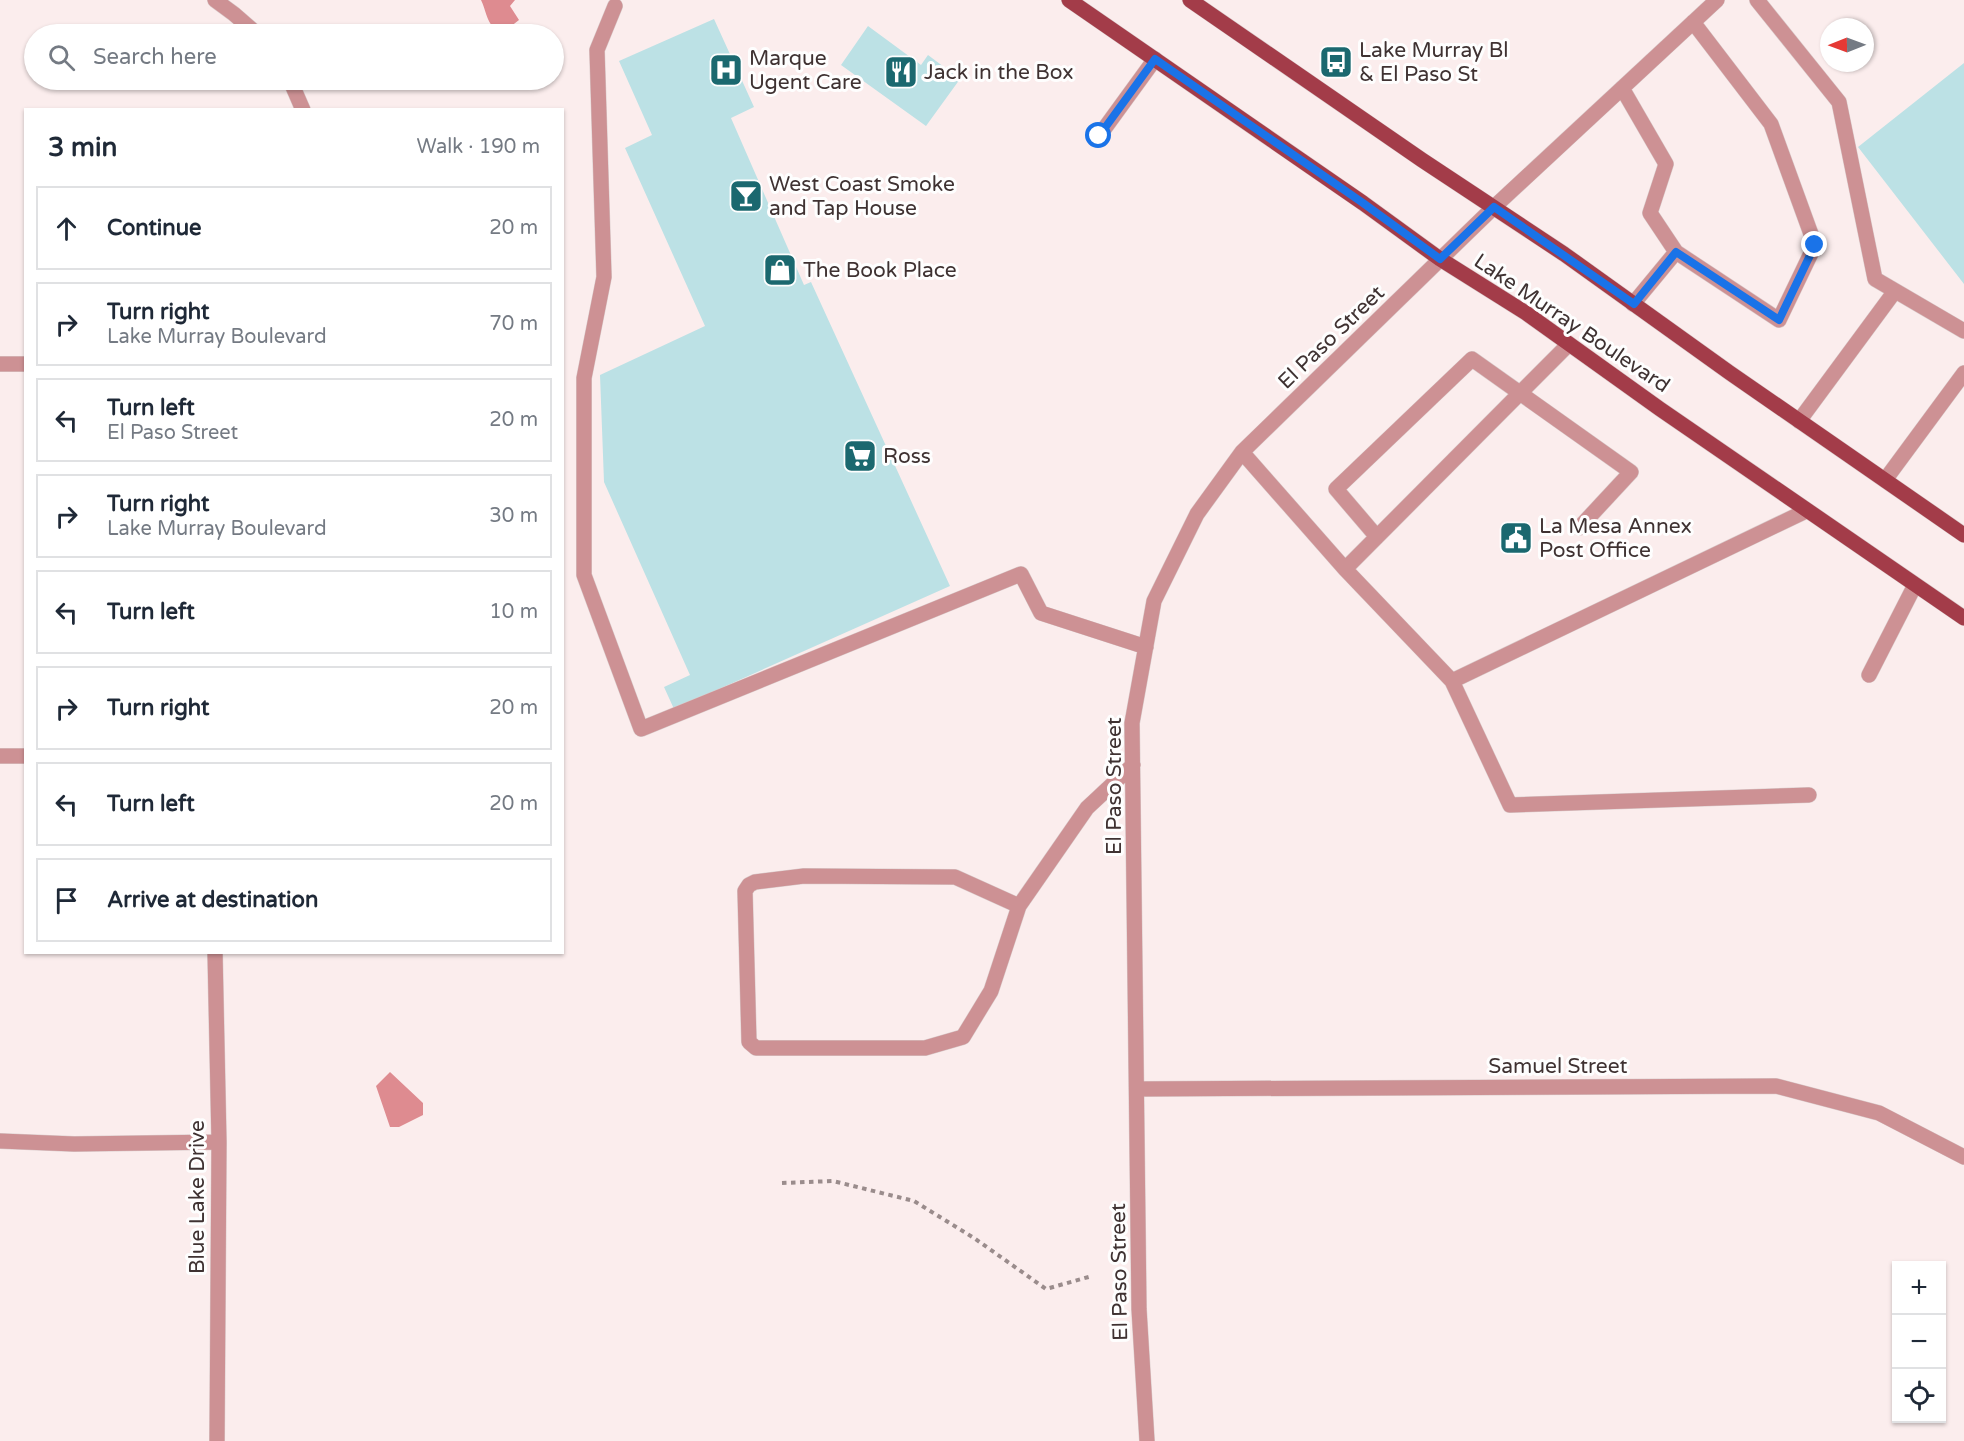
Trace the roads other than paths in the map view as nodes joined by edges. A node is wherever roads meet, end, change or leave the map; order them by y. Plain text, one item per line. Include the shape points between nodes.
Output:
1 (215, 0) edge
2 (1069, 0) edge
3 (1190, 0) edge
4 (1717, 0) edge
5 (1757, 0) edge
6 (615, 6) dead end
7 (1693, 22) junction
8 (246, 24) edge
9 (1155, 59) junction
10 (1622, 88) junction
11 (294, 90) edge
12 (302, 108) edge
13 (1099, 136) dead end
14 (1494, 207) junction
15 (1676, 252) junction
16 (1440, 259) junction
17 (1895, 291) junction
18 (1634, 304) junction
19 (1964, 331) edge
20 (1569, 344) junction
21 (0, 364) edge
22 (24, 364) edge
23 (1964, 373) edge
24 (1520, 393) junction
25 (1799, 421) junction
26 (1242, 452) junction
27 (1885, 480) junction
28 (1806, 510) junction
29 (1579, 528) dead end
30 (1964, 535) edge
31 (1377, 537) junction
32 (1345, 569) junction
33 (1915, 585) junction
34 (1964, 618) edge
35 (1146, 647) junction
36 (1869, 675) dead end
37 (1452, 681) junction
38 (0, 756) edge
39 (24, 756) edge
40 (1133, 765) junction
41 (1809, 795) dead end
42 (1019, 906) junction
43 (215, 954) edge
44 (1137, 1089) junction
45 (0, 1141) edge
46 (219, 1142) junction
47 (1964, 1157) edge
48 (217, 1441) edge
49 (1147, 1441) edge

1 - 8 street
2 - 9 main road, Lake Murray Boulevard
3 - 14 main road
4 - 7 street, El Paso Street
5 - 17 street via 1839,102 1875,279
6 - 35 street via 597,51 604,277 584,378 584,575 641,729 1021,574 1041,613
7 - 10 street, El Paso Street
7 - 15 street via 1772,124 1815,245 1779,320
9 - 13 street
9 - 16 main road, Lake Murray Boulevard
10 - 14 street, El Paso Street
10 - 15 street via 1666,164 1650,213
11 - 12 street
14 - 16 street, El Paso Street
14 - 18 main road
15 - 18 street
16 - 20 main road, Lake Murray Boulevard
16 - 26 street, El Paso Street
17 - 19 street
17 - 25 street
18 - 25 main road
20 - 24 street
20 - 28 main road, Lake Murray Boulevard
21 - 22 street
23 - 27 street
24 - 29 street via 1631,472
24 - 31 street
24 - 31 street via 1472,359 1336,489
25 - 27 main road
26 - 32 street
26 - 35 street, El Paso Street via 1192,523 1154,601
27 - 30 main road
28 - 33 main road, Lake Murray Boulevard
28 - 37 street
31 - 32 street
32 - 37 street
33 - 34 main road, Lake Murray Boulevard
33 - 36 street
35 - 40 street, El Paso Street via 1132,723
37 - 41 street via 1510,805
38 - 39 street
40 - 42 street via 1087,808
40 - 44 street, El Paso Street
42 - 42 street via 991,991 963,1037 925,1048 756,1048 749,1042 749,885 804,876 955,877
43 - 46 street, Blue Lake Drive
44 - 47 street, Samuel Street via 1776,1086 1879,1113
44 - 49 street, El Paso Street via 1139,1309
45 - 46 street
46 - 48 street, Blue Lake Drive

